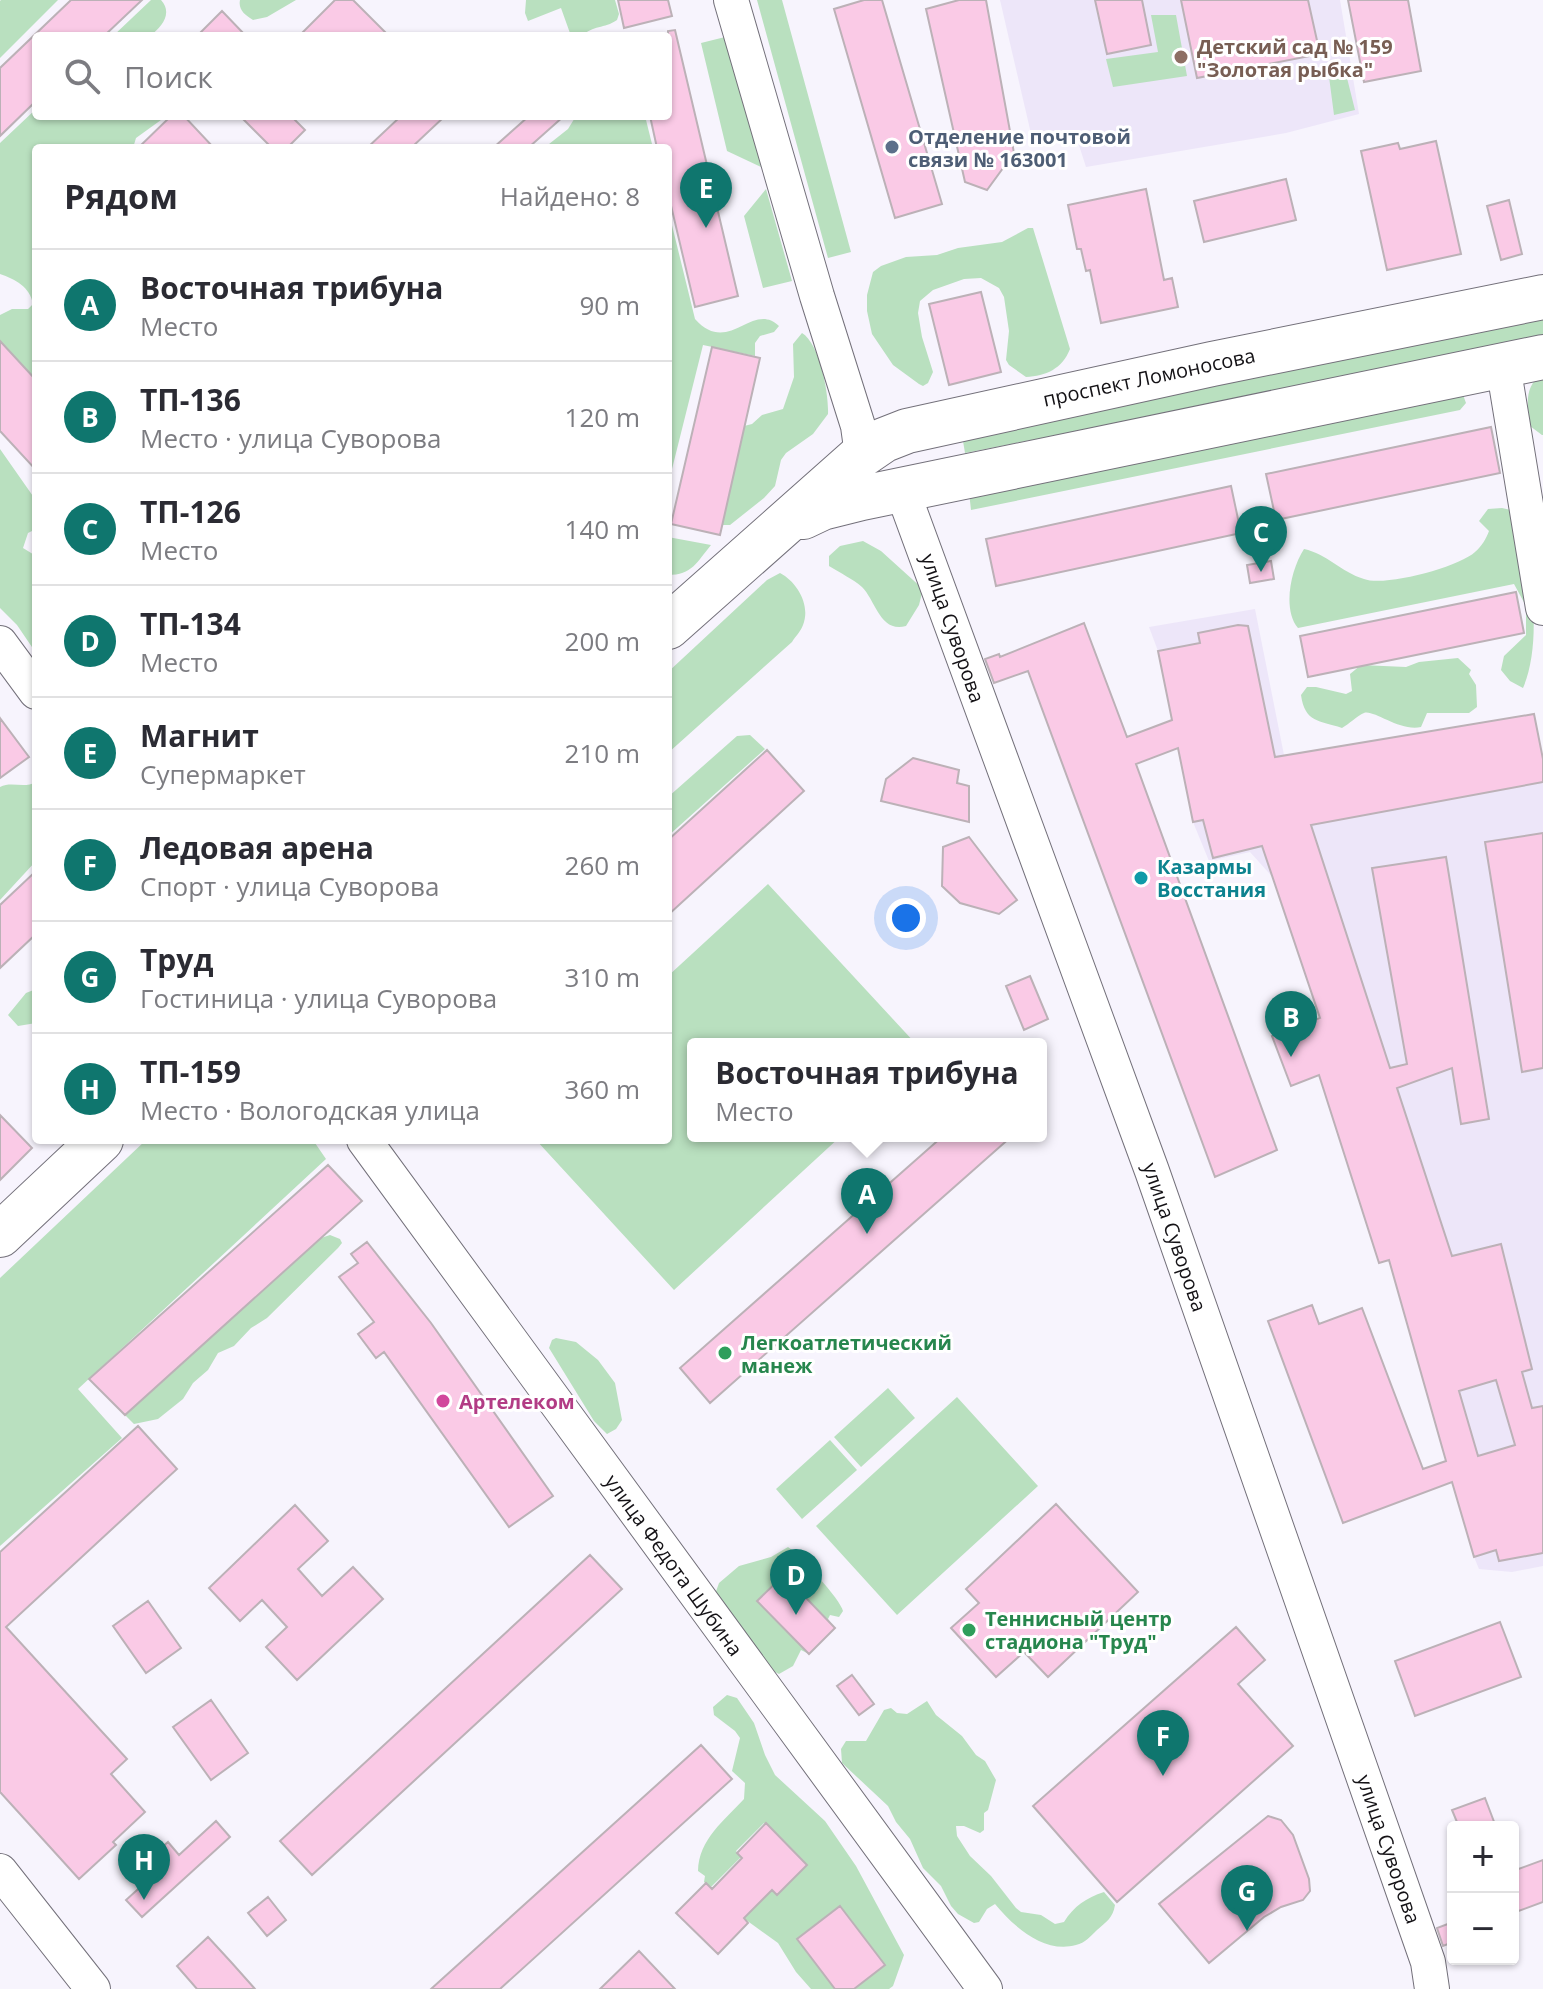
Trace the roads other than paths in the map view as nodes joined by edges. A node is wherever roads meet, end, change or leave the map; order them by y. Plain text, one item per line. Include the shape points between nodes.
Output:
1 (731, 0) edge
2 (1543, 297) edge
3 (1523, 361) edge
4 (862, 455) junction
5 (902, 490) junction
6 (786, 525) junction
7 (1543, 608) edge
8 (672, 624) edge
9 (0, 643) edge
10 (32, 687) edge
11 (97, 1144) edge
12 (367, 1144) edge
13 (0, 1235) edge
14 (0, 1871) edge
15 (93, 1989) edge
16 (985, 1989) edge
17 (1432, 1989) edge

1 - 4 street via 858,426
2 - 4 main road, проспект Ломоносова via 950,419 896,435
3 - 5 main road, проспект Ломоносова
3 - 7 street
4 - 6 main road, проспект Ломоносова
5 - 6 main road, проспект Ломоносова via 822,508
5 - 17 street, улица Суворова via 1152,1171 1428,1962
6 - 8 main road, проспект Ломоносова
9 - 10 street
11 - 13 main road
12 - 16 street, улица Федота Шубина
14 - 15 street

